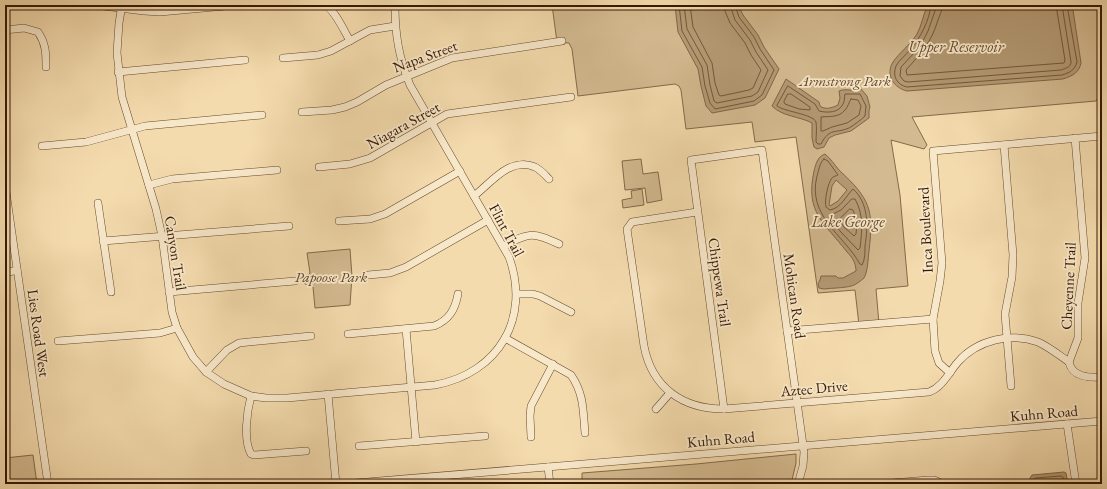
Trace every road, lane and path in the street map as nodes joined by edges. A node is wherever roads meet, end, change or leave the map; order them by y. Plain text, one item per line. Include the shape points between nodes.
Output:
1 (95, 5) edge
2 (236, 5) edge
3 (396, 5) edge
4 (328, 6) edge
5 (121, 7) edge
6 (395, 26) junction
7 (5, 30) edge
8 (350, 41) junction
9 (562, 41) dead end
10 (283, 58) dead end
11 (246, 60) dead end
12 (46, 67) dead end
13 (118, 72) junction
14 (406, 76) junction
15 (571, 97) dead end
16 (302, 112) dead end
17 (262, 116) dead end
18 (431, 123) junction
19 (132, 129) junction
20 (1102, 136) edge
21 (1075, 138) junction
22 (1004, 145) junction
23 (42, 146) dead end
24 (691, 160) joint
25 (320, 167) dead end
26 (277, 170) dead end
27 (460, 171) junction
28 (549, 179) dead end
29 (5, 185) edge
30 (149, 185) junction
31 (474, 196) junction
32 (98, 202) dead end
33 (697, 212) junction
34 (488, 220) junction
35 (339, 221) dead end
36 (289, 226) dead end
37 (162, 236) junction
38 (104, 241) junction
39 (559, 244) dead end
40 (504, 246) junction
41 (17, 270) junction
42 (5, 273) edge
43 (368, 275) dead end
44 (294, 281) dead end
45 (111, 292) dead end
46 (169, 292) junction
47 (458, 294) dead end
48 (517, 294) junction
49 (571, 312) dead end
50 (933, 319) junction
51 (177, 328) junction
52 (406, 329) junction
53 (787, 331) junction
54 (348, 334) dead end
55 (312, 336) dead end
56 (505, 338) junction
57 (1006, 338) junction
58 (58, 341) dead end
59 (1069, 362) junction
60 (553, 364) junction
61 (206, 372) junction
62 (950, 373) junction
63 (1102, 377) edge
64 (1010, 386) dead end
65 (411, 387) junction
66 (670, 393) junction
67 (328, 394) junction
68 (251, 396) junction
69 (797, 403) junction
70 (656, 409) dead end
71 (724, 409) junction
72 (1102, 421) edge
73 (1067, 424) junction
74 (585, 433) dead end
75 (485, 436) dead end
76 (531, 437) dead end
77 (416, 442) junction
78 (359, 446) dead end
79 (803, 446) junction
80 (306, 451) dead end
81 (548, 467) junction
82 (48, 484) edge
83 (336, 484) edge
84 (342, 484) edge
85 (550, 484) edge
86 (798, 484) edge
87 (880, 484) edge
88 (943, 484) edge
89 (1076, 484) edge

1 - 5 street
2 - 5 street via 160,12
3 - 6 street, Flint Trail
4 - 8 street
5 - 13 street, Canyon Trail via 117,45
6 - 8 street via 370,30
6 - 14 street, Flint Trail
7 - 12 street via 24,28 38,32 45,43
8 - 10 street via 318,55
9 - 14 street, Napa Street via 461,56
11 - 13 street
13 - 19 street, Canyon Trail
14 - 16 street, Napa Street via 345,107
14 - 18 street, Flint Trail
15 - 18 street, Niagara Street via 447,114
17 - 19 street
18 - 25 street, Niagara Street via 362,162
18 - 27 street, Flint Trail
19 - 23 street via 86,142
19 - 30 street, Canyon Trail
20 - 21 street
21 - 22 street
21 - 59 street, Cheyenne Trail via 1085,258 1078,303 1078,338
22 - 50 street, Inca Boulevard via 932,151 942,263
22 - 57 street via 1013,255 1005,314
24 - 33 street, Chippewa Trail
24 - 53 street, Mohican Road via 762,150
26 - 30 street via 172,179
27 - 31 street, Flint Trail
27 - 35 street via 385,214 370,219
28 - 31 street via 535,167 526,164 515,165 502,172
29 - 41 street, Lies Road West
30 - 37 street, Canyon Trail
31 - 34 street, Flint Trail
32 - 38 street
33 - 66 street, Aztec Drive via 632,222 627,229 646,354 654,373
33 - 71 street, Chippewa Trail
34 - 40 street, Flint Trail
34 - 43 street via 406,267 390,273
36 - 37 street
37 - 38 street
37 - 46 street, Canyon Trail
38 - 45 street
39 - 40 street via 542,236 531,235 523,236
40 - 48 street, Flint Trail via 513,268
41 - 42 street
41 - 82 street, Lies Road West
44 - 46 street
46 - 51 street, Canyon Trail
47 - 52 street via 453,310 442,322 427,327
48 - 49 street via 540,296
48 - 56 street, Flint Trail via 513,319
50 - 53 street
50 - 62 street, Inca Boulevard via 935,355 939,363
51 - 58 street via 160,333
51 - 61 street, Canyon Trail via 187,348
52 - 54 street
52 - 65 street
53 - 69 street, Mohican Road
55 - 61 street via 239,343 227,350
56 - 60 street
56 - 65 street, Flint Trail via 475,375 435,385
57 - 59 street, Aztec Drive via 1024,338 1036,342
57 - 62 street, Aztec Drive via 989,341 972,350
57 - 64 street
59 - 63 street, Aztec Drive via 1078,374 1088,378
60 - 74 street via 571,375 578,384
60 - 76 street via 531,406
61 - 68 street, Canyon Trail
62 - 69 street, Aztec Drive via 936,389 929,392
65 - 67 street, Flint Trail
65 - 77 street
66 - 70 street
66 - 71 street, Aztec Drive via 698,407
67 - 68 street, Canyon Trail via 278,398
67 - 83 street
68 - 80 street via 246,416 250,455
69 - 71 street, Aztec Drive
69 - 79 street, Mohican Road
72 - 73 street, Kuhn Road
73 - 79 street, Kuhn Road
73 - 89 street
75 - 77 street
77 - 78 street
79 - 81 street, Kuhn Road
79 - 86 street, Mohican Road via 803,466
81 - 84 street, Kuhn Road
81 - 85 street
87 - 88 street via 928,480

